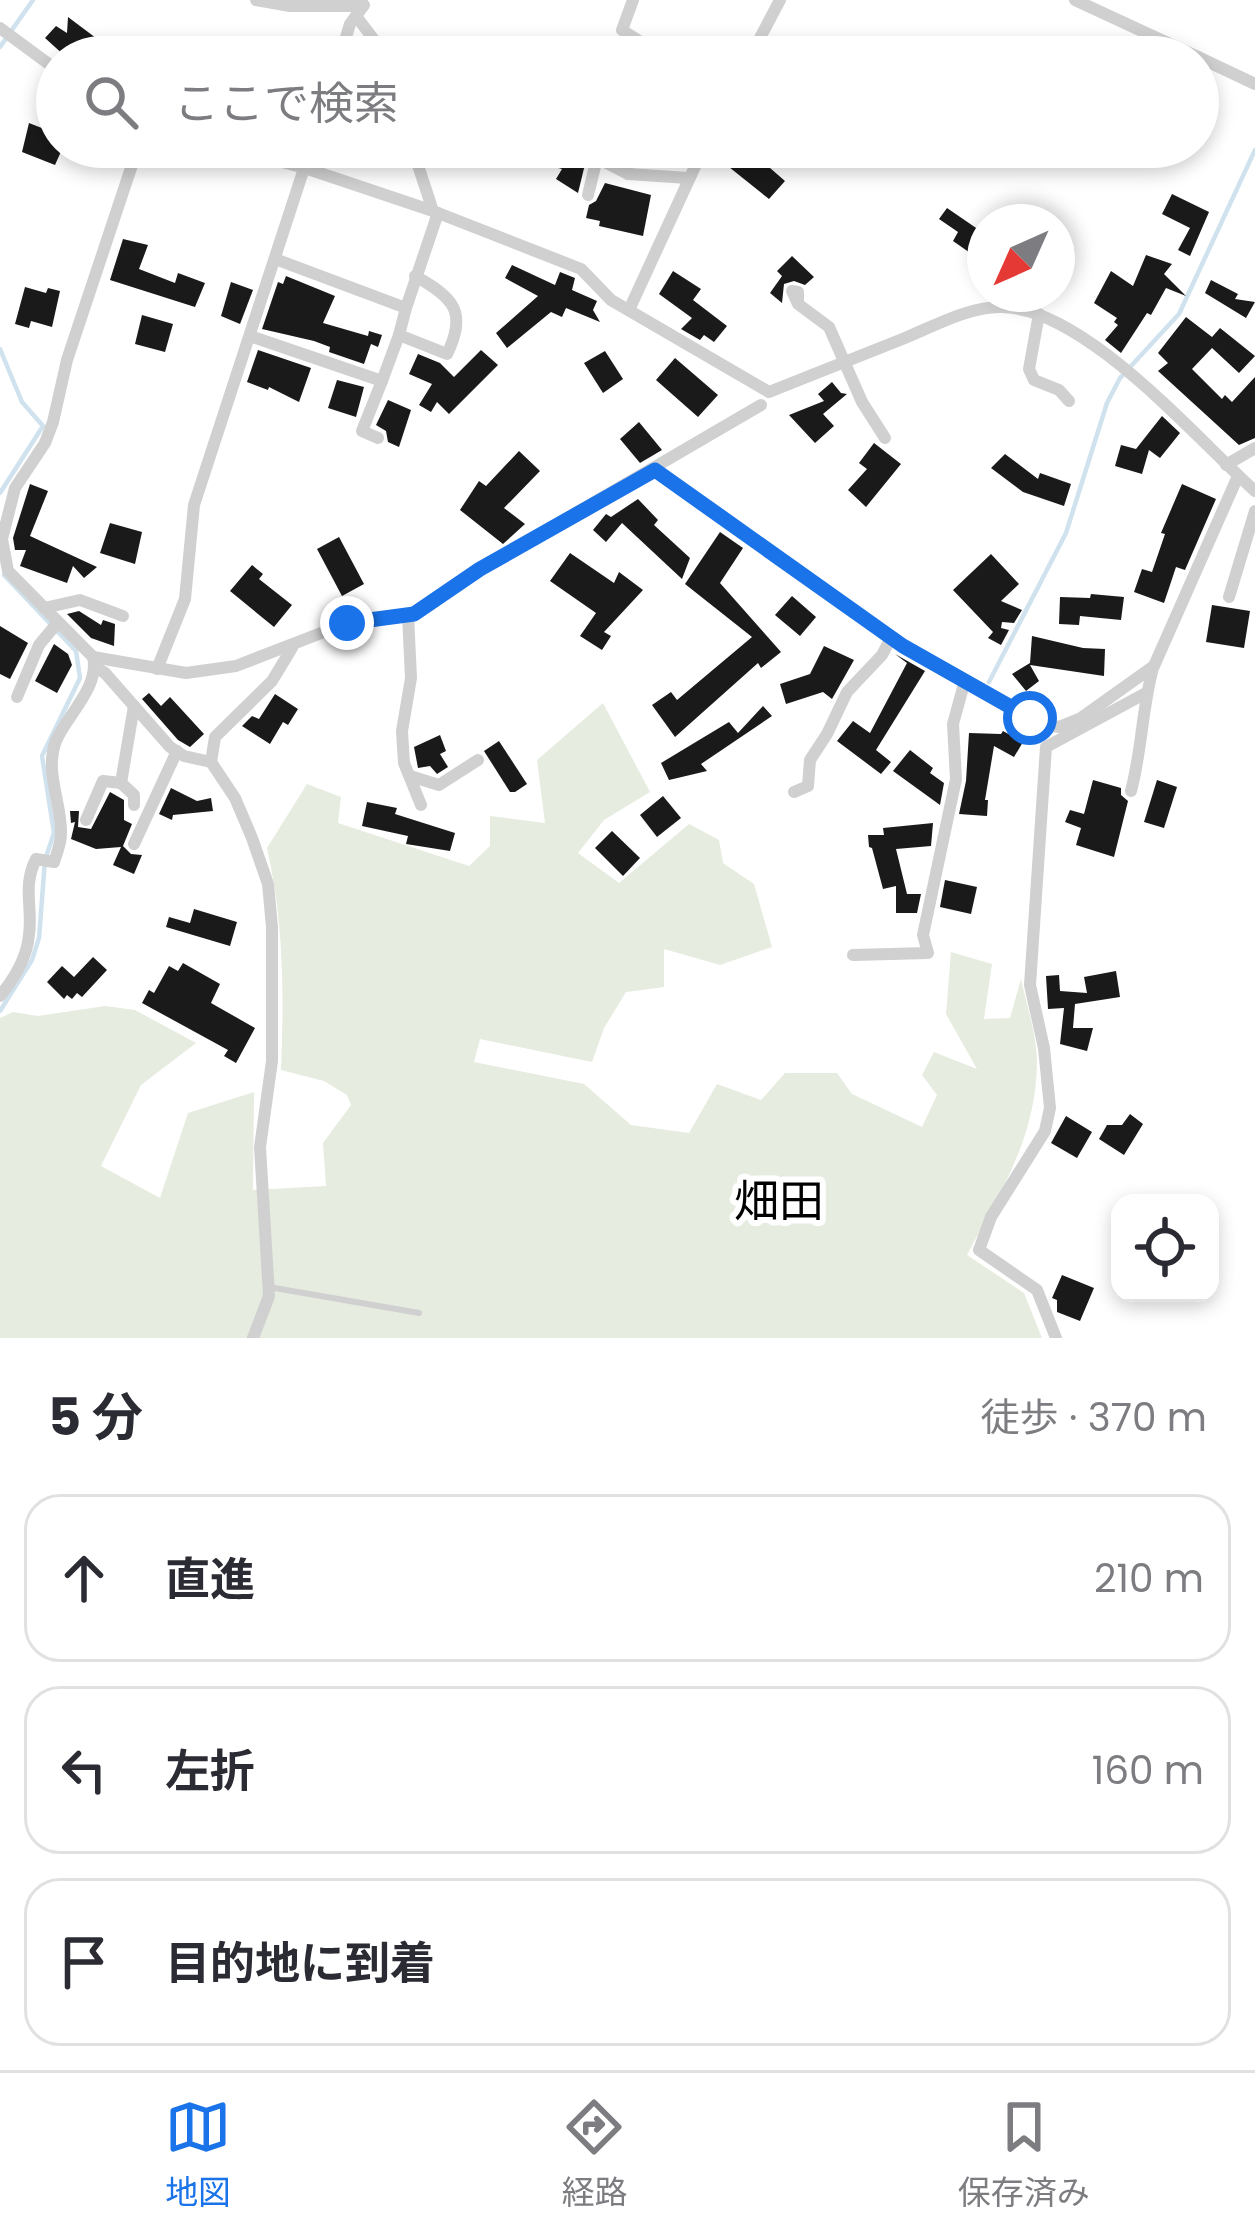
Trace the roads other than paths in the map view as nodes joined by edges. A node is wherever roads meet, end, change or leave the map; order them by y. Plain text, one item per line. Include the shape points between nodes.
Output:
1 (256, 0) edge
2 (632, 0) edge
3 (779, 0) edge
4 (1075, 0) edge
5 (362, 7) edge
6 (0, 29) edge
7 (349, 36) edge
8 (376, 36) edge
9 (631, 36) edge
10 (761, 36) edge
11 (1153, 36) edge
12 (36, 55) edge
13 (1219, 67) edge
14 (1255, 84) edge
15 (131, 168) edge
16 (304, 168) joint
17 (419, 168) edge
18 (595, 168) edge
19 (616, 168) edge
20 (627, 168) edge
21 (693, 168) edge
22 (628, 174) junction
23 (688, 178) junction
24 (589, 195) dead end
25 (435, 212) junction
26 (274, 260) junction
27 (415, 276) junction
28 (798, 304) dead end
29 (406, 308) junction
30 (629, 310) junction
31 (1039, 314) junction
32 (399, 335) junction
33 (250, 336) junction
34 (843, 363) junction
35 (382, 381) junction
36 (1070, 401) dead end
37 (761, 404) dead end
38 (378, 438) dead end
39 (885, 438) dead end
40 (1255, 448) edge
41 (1226, 465) junction
42 (655, 470) junction
43 (1238, 476) junction
44 (1255, 490) edge
45 (1255, 511) edge
46 (3, 519) edge
47 (1229, 597) dead end
48 (44, 608) junction
49 (408, 615) junction
50 (123, 616) dead end
51 (58, 622) junction
52 (891, 638) junction
53 (293, 646) junction
54 (94, 662) junction
55 (1154, 666) junction
56 (157, 669) junction
57 (964, 683) junction
58 (1146, 693) junction
59 (17, 697) dead end
60 (134, 706) junction
61 (177, 751) junction
62 (478, 760) dead end
63 (211, 762) junction
64 (410, 776) junction
65 (121, 783) junction
66 (1131, 790) dead end
67 (794, 792) dead end
68 (134, 805) dead end
69 (421, 805) dead end
70 (86, 820) dead end
71 (134, 844) dead end
72 (853, 955) dead end
73 (5, 982) edge
74 (0, 996) edge
75 (269, 1287) junction
76 (419, 1312) dead end
77 (253, 1338) edge
78 (1056, 1338) edge

1 - 5 street
2 - 9 street via 622,30
3 - 10 street
4 - 11 street
5 - 7 street
5 - 8 street
6 - 12 street
13 - 14 street
15 - 46 street via 45,442
16 - 25 street
16 - 26 street
17 - 25 street
18 - 24 street
19 - 22 street
20 - 22 street
21 - 23 street
22 - 23 street
23 - 30 street
25 - 27 street
25 - 30 street via 580,269
26 - 29 street
26 - 33 street
27 - 29 street
27 - 32 street via 454,306 459,330 447,354
28 - 34 street via 829,327
29 - 32 street
30 - 34 street via 769,392
31 - 34 street via 1000,307 960,315
31 - 36 street via 1029,369
31 - 41 street via 1120,364
32 - 35 street
33 - 35 street
33 - 56 street via 194,505 185,599
34 - 39 street
35 - 38 street via 362,431
37 - 42 street
40 - 41 street
41 - 43 street
42 - 49 street
42 - 52 street
43 - 44 street
43 - 55 street
45 - 47 street
46 - 48 street via 8,571
48 - 50 street via 80,600
48 - 51 street
49 - 53 street via 347,623
49 - 64 street via 411,678 402,730
51 - 54 street
51 - 59 street
52 - 57 street
52 - 67 street via 847,692 810,760 808,786
53 - 56 street via 236,666
53 - 63 street via 272,681 215,737
54 - 56 street
54 - 60 street
54 - 73 street via 51,767 62,837 54,862 36,859 25,893 25,955
55 - 57 street via 1059,727
55 - 58 street
57 - 72 street via 953,724 956,779 923,935 928,953
58 - 66 street
58 - 78 street via 1046,747 1030,985 1050,1108 980,1250 1036,1290
60 - 61 street
60 - 65 street
61 - 63 street
61 - 71 street
62 - 64 street via 439,784
63 - 75 street via 235,798 268,884 274,1013 260,1147
64 - 69 street
65 - 68 street
65 - 70 street via 103,781
73 - 74 street
75 - 76 lane
75 - 77 street

